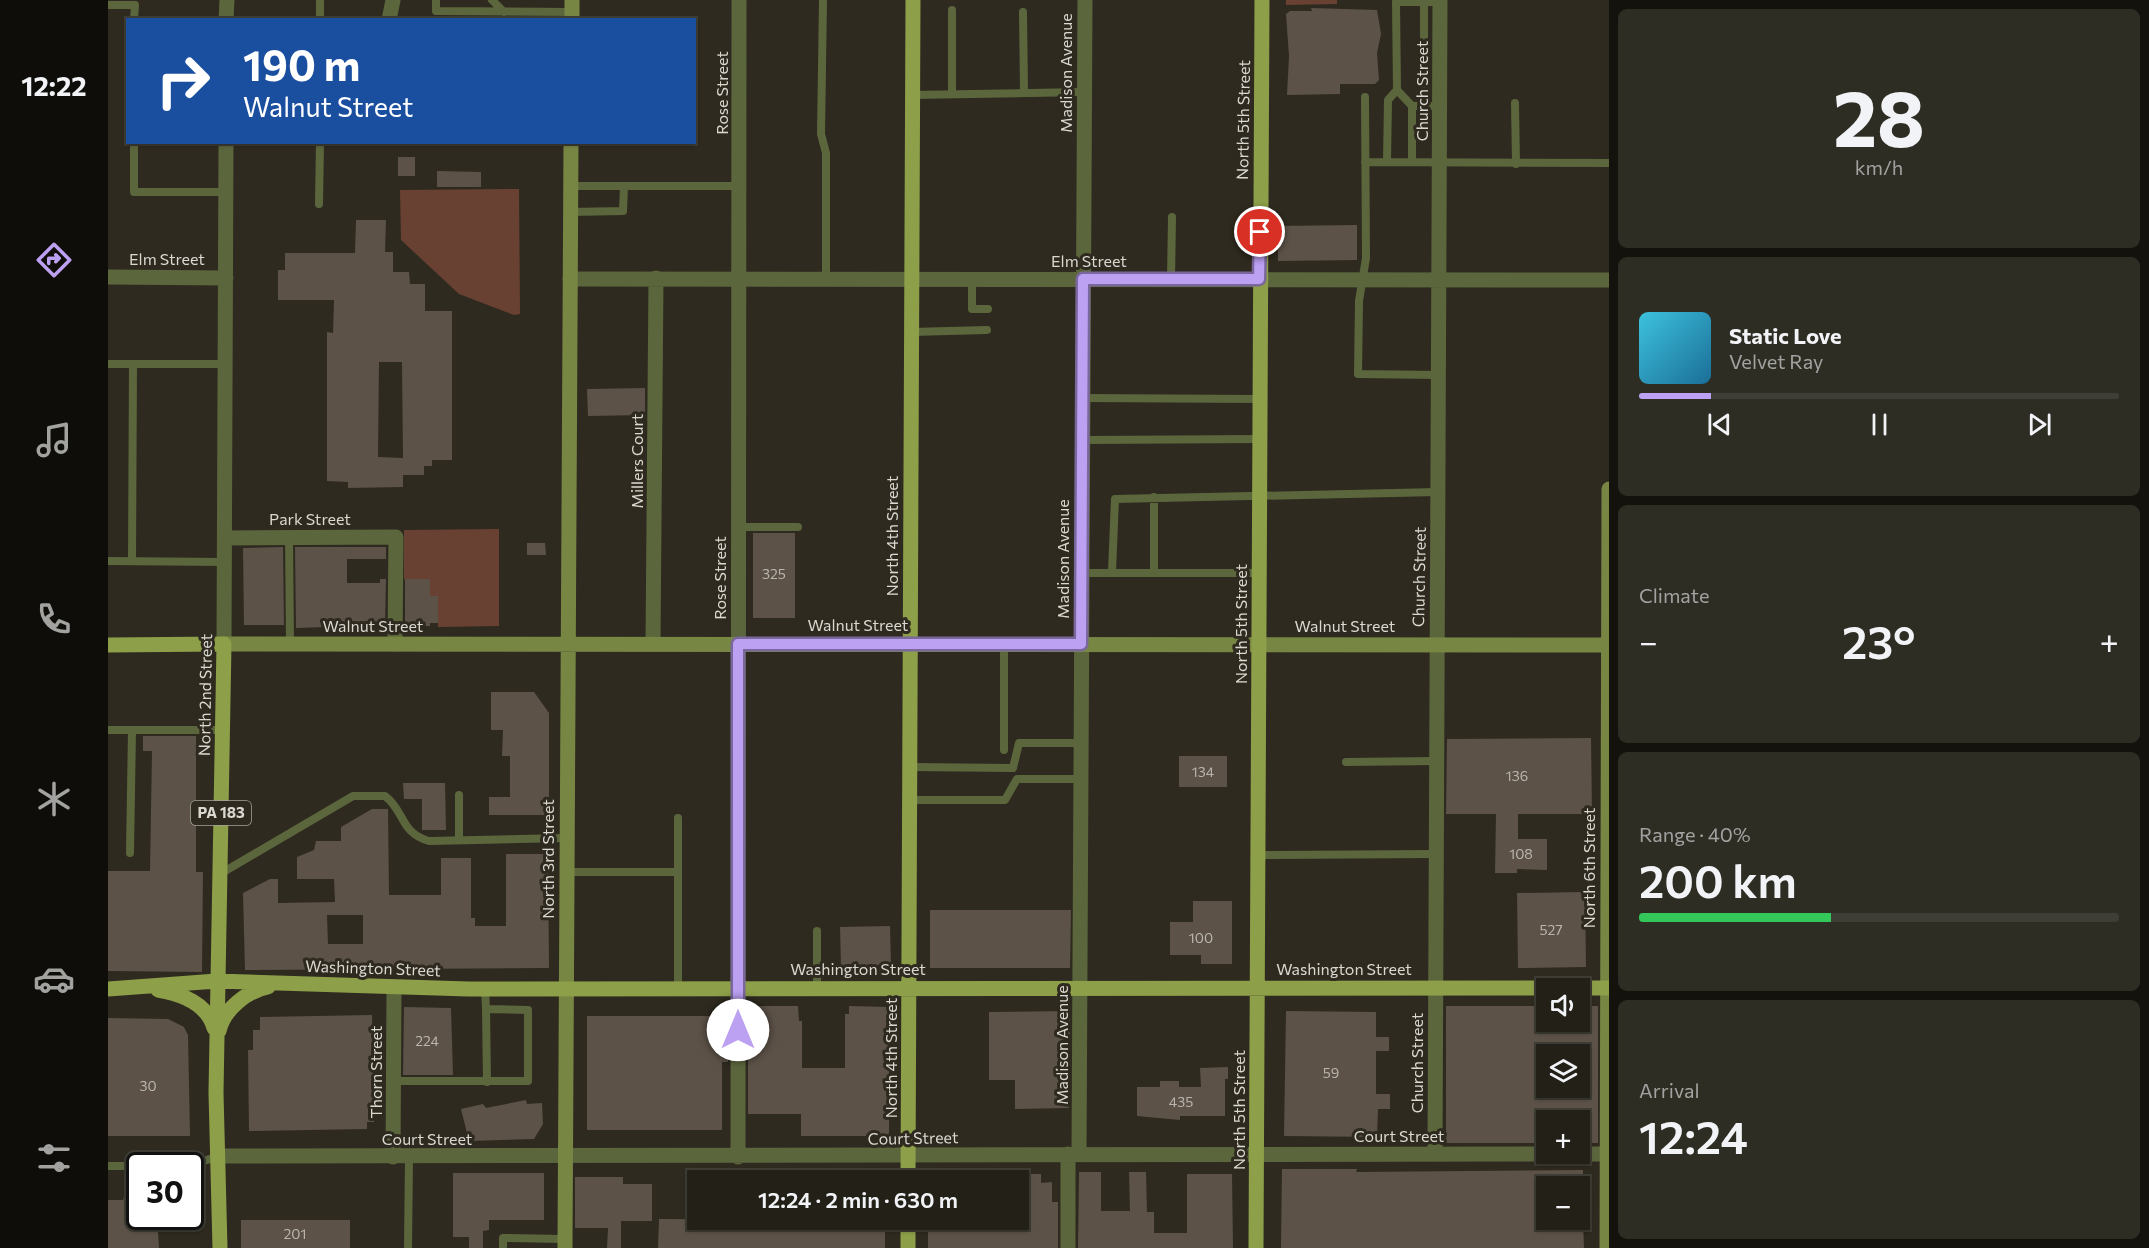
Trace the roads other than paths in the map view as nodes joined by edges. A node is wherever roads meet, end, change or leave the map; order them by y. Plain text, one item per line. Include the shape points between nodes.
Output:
1 (226, 0) edge
2 (320, 0) edge
3 (393, 0) edge
4 (436, 0) edge
5 (492, 0) edge
6 (740, 0) edge
7 (823, 0) edge
8 (913, 0) edge
9 (1085, 0) edge
10 (1262, 0) edge
11 (1440, 1) edge
12 (1424, 2) junction
13 (108, 5) edge
14 (952, 10) dead end
15 (572, 11) edge
16 (504, 12) junction
17 (1023, 12) dead end
18 (135, 18) edge
19 (226, 18) edge
20 (320, 18) edge
21 (388, 18) edge
22 (1397, 90) junction
23 (1023, 92) junction
24 (1084, 92) junction
25 (952, 93) junction
26 (912, 95) junction
27 (1365, 97) dead end
28 (1515, 103) dead end
29 (1412, 106) junction
30 (1432, 106) junction
31 (134, 144) edge
32 (226, 144) edge
33 (320, 144) edge
34 (571, 144) edge
35 (1365, 162) junction
36 (1387, 162) junction
37 (1412, 162) junction
38 (1439, 163) junction
39 (1516, 164) junction
40 (1609, 164) edge
41 (571, 186) junction
42 (624, 186) junction
43 (741, 186) junction
44 (226, 192) junction
45 (319, 204) dead end
46 (570, 212) junction
47 (1172, 217) dead end
48 (108, 277) edge
49 (226, 278) junction
50 (656, 278) junction
51 (740, 278) junction
52 (826, 278) junction
53 (911, 278) junction
54 (972, 278) junction
55 (570, 279) junction
56 (1083, 279) junction
57 (1171, 279) junction
58 (1259, 279) junction
59 (1362, 279) junction
60 (1439, 280) junction
61 (1609, 280) edge
62 (988, 309) dead end
63 (987, 330) dead end
64 (911, 332) junction
65 (108, 364) edge
66 (133, 364) junction
67 (225, 364) junction
68 (1438, 375) junction
69 (1082, 398) junction
70 (1260, 399) junction
71 (1082, 440) junction
72 (1260, 440) junction
73 (1609, 489) edge
74 (1438, 492) junction
75 (1260, 495) junction
76 (1154, 497) junction
77 (738, 527) junction
78 (798, 527) dead end
79 (225, 537) junction
80 (289, 537) junction
81 (108, 561) edge
82 (132, 561) junction
83 (225, 562) junction
84 (1112, 572) junction
85 (1081, 573) junction
86 (1154, 573) junction
87 (1259, 573) junction
88 (909, 643) junction
89 (224, 644) junction
90 (290, 644) junction
91 (395, 644) junction
92 (567, 644) junction
93 (653, 644) junction
94 (738, 644) junction
95 (1004, 644) junction
96 (1081, 644) junction
97 (1259, 644) junction
98 (1435, 644) junction
99 (108, 645) edge
100 (1609, 645) edge
101 (108, 730) edge
102 (132, 730) junction
103 (223, 730) junction
104 (1080, 743) junction
105 (1004, 750) dead end
106 (1435, 761) junction
107 (1346, 762) dead end
108 (909, 767) junction
109 (1013, 768) junction
110 (1080, 778) junction
111 (1017, 779) junction
112 (459, 795) dead end
113 (909, 800) junction
114 (678, 818) dead end
115 (566, 838) junction
116 (459, 840) junction
117 (130, 853) dead end
118 (1435, 854) junction
119 (1258, 855) junction
120 (566, 872) junction
121 (678, 872) junction
122 (220, 874) junction
123 (817, 931) dead end
124 (217, 981) junction
125 (295, 983) junction
126 (394, 987) junction
127 (909, 987) junction
128 (1080, 987) junction
129 (1257, 987) junction
130 (128, 988) junction
131 (678, 988) junction
132 (738, 988) junction
133 (817, 988) junction
134 (1435, 988) junction
135 (1608, 988) edge
136 (108, 989) edge
137 (485, 989) junction
138 (566, 989) junction
139 (486, 1009) junction
140 (217, 1039) junction
141 (394, 1081) junction
142 (487, 1082) junction
143 (1073, 1154) junction
144 (1257, 1154) junction
145 (1435, 1154) junction
146 (1608, 1154) edge
147 (218, 1156) junction
148 (909, 1156) junction
149 (401, 1157) junction
150 (565, 1157) junction
151 (738, 1157) junction
152 (204, 1161) edge
153 (108, 1166) edge
154 (126, 1166) edge
155 (908, 1170) edge
156 (908, 1230) edge
157 (565, 1244) edge
158 (408, 1246) edge
159 (220, 1248) edge
160 (503, 1248) edge
161 (908, 1248) edge
162 (1068, 1248) edge
163 (1256, 1248) edge
164 (1606, 1248) edge

1 - 19 street
2 - 20 lane
3 - 21 street
4 - 16 lane via 436,11
5 - 16 lane
6 - 43 street, Rose Street
7 - 52 lane via 821,134 826,153
8 - 26 main road, North 4th Street
9 - 24 street, Madison Avenue
10 - 58 main road, North 5th Street
11 - 12 lane
11 - 30 street, Church Street
12 - 22 lane via 1396,2
12 - 30 lane
13 - 18 lane via 135,5
14 - 25 lane
15 - 16 lane
17 - 23 lane
22 - 29 lane
22 - 36 lane via 1388,100
23 - 24 lane
23 - 25 lane
24 - 56 street, Madison Avenue
25 - 26 lane
26 - 53 main road, North 4th Street
27 - 35 lane
28 - 39 lane
29 - 30 lane
29 - 37 lane
30 - 38 street, Church Street
31 - 44 lane via 134,192
32 - 44 street, North 2nd Street
33 - 45 lane
34 - 41 street, North 3rd Street
35 - 36 lane
35 - 59 lane via 1366,258
36 - 37 lane
37 - 38 lane
38 - 39 lane
38 - 60 street, Church Street
39 - 40 lane
41 - 42 lane
41 - 46 street, North 3rd Street
42 - 43 lane
42 - 46 lane via 623,212
43 - 51 street, Rose Street
44 - 49 street, North 2nd Street
46 - 55 street, North 3rd Street
47 - 57 lane
48 - 49 street, Elm Street
49 - 67 street, North 2nd Street
50 - 51 street, Elm Street
50 - 55 street, Elm Street
50 - 93 street, Millers Court
51 - 52 street, Elm Street
51 - 77 street, Rose Street
52 - 53 street, Elm Street
53 - 54 street, Elm Street
53 - 64 main road, North 4th Street
54 - 56 street, Elm Street
54 - 62 lane via 972,309
55 - 92 street, North 3rd Street
56 - 57 street, Elm Street
56 - 69 street, Madison Avenue
57 - 58 street, Elm Street
58 - 59 street, Elm Street
58 - 70 main road, North 5th Street
59 - 60 street, Elm Street
59 - 68 lane via 1358,374
60 - 61 street, Elm Street
60 - 68 street, Church Street
63 - 64 lane
64 - 88 main road, North 4th Street
65 - 66 lane
66 - 67 lane
66 - 82 lane
67 - 79 street, North 2nd Street
68 - 74 street, Church Street
69 - 70 lane
69 - 71 street, Madison Avenue
70 - 72 main road, North 5th Street
71 - 72 lane
71 - 85 street, Madison Avenue
72 - 75 main road, North 5th Street
73 - 100 street, North 6th Street
74 - 75 lane
74 - 98 street, Church Street
75 - 76 lane
75 - 87 main road, North 5th Street
76 - 84 lane via 1115,499
76 - 86 lane
77 - 78 lane
77 - 94 street, Rose Street
79 - 80 street, Park Street
79 - 83 street, North 2nd Street
80 - 90 lane
80 - 91 street, Park Street via 396,537
81 - 82 lane
82 - 83 lane
83 - 89 street, North 2nd Street
84 - 85 lane
84 - 86 lane
85 - 96 street, Madison Avenue
86 - 87 lane
87 - 97 main road, North 5th Street
88 - 94 street, Walnut Street
88 - 95 street, Walnut Street
88 - 108 main road, North 4th Street
89 - 90 street, Walnut Street
89 - 99 main road, Walnut Street
89 - 103 main road, North 2nd Street / PA 183
90 - 91 street, Walnut Street
91 - 92 street, Walnut Street
92 - 93 street, Walnut Street
92 - 115 street, North 3rd Street
93 - 94 street, Walnut Street
94 - 132 street, Rose Street
95 - 96 street, Walnut Street
95 - 105 lane
96 - 97 street, Walnut Street
96 - 104 street, Madison Avenue
97 - 98 street, Walnut Street
97 - 119 main road, North 5th Street
98 - 100 street, Walnut Street
98 - 106 street, Church Street
100 - 135 street, North 6th Street
101 - 102 lane
102 - 103 lane
102 - 117 lane
103 - 122 main road, North 2nd Street / PA 183
104 - 109 lane via 1019,743
104 - 110 street, Madison Avenue
106 - 107 lane
106 - 118 street, Church Street
108 - 109 lane
108 - 113 main road, North 4th Street
109 - 111 lane
110 - 111 lane
110 - 128 street, Madison Avenue
111 - 113 lane via 1005,800
112 - 116 lane
113 - 127 main road, North 4th Street
114 - 121 lane
115 - 116 lane
115 - 120 street, North 3rd Street
116 - 122 lane via 419,838 411,833 385,795 352,796
118 - 119 lane
118 - 134 street, Church Street
119 - 129 main road, North 5th Street
120 - 121 lane
120 - 138 street, North 3rd Street
121 - 131 lane
122 - 124 main road, North 2nd Street / PA 183
123 - 133 lane
124 - 125 main road, Washington Street
124 - 130 main road, Washington Street
124 - 140 main road, North 2nd Street / PA 183
125 - 126 main road, Washington Street
125 - 140 main road via 250,993 226,1014
126 - 137 main road, Washington Street
126 - 141 street, Thorn Street
127 - 128 main road, Washington Street
127 - 133 main road, Washington Street
127 - 148 main road, North 4th Street
128 - 129 main road, Washington Street
128 - 143 street, Madison Avenue
129 - 134 main road, Washington Street
129 - 144 main road, North 5th Street
130 - 136 main road, Washington Street
130 - 140 main road via 172,993 196,1003 206,1011
131 - 132 main road, Washington Street
131 - 138 main road, Washington Street
132 - 133 main road, Washington Street
132 - 151 street, Rose Street
134 - 135 main road, Washington Street
134 - 145 street, Church Street
135 - 146 street, North 6th Street
137 - 138 main road, Washington Street
137 - 139 lane
138 - 150 street, North 3rd Street
139 - 142 lane
139 - 142 lane via 528,1010 528,1081
140 - 147 main road, North 2nd Street
141 - 142 lane
141 - 149 street, Thorn Street
143 - 144 street, Court Street
143 - 148 street, Court Street
143 - 162 street, Madison Avenue
144 - 145 street, Court Street
144 - 163 main road, North 5th Street
145 - 146 street, Court Street
146 - 164 street, North 6th Street
147 - 149 street, Court Street
147 - 152 lane
147 - 159 main road, North 2nd Street
148 - 151 street, Court Street
148 - 155 main road, North 4th Street
149 - 150 street, Court Street
149 - 158 lane
150 - 151 street, Court Street
150 - 157 street, North 3rd Street
153 - 154 lane
156 - 161 main road
157 - 160 lane via 503,1238

